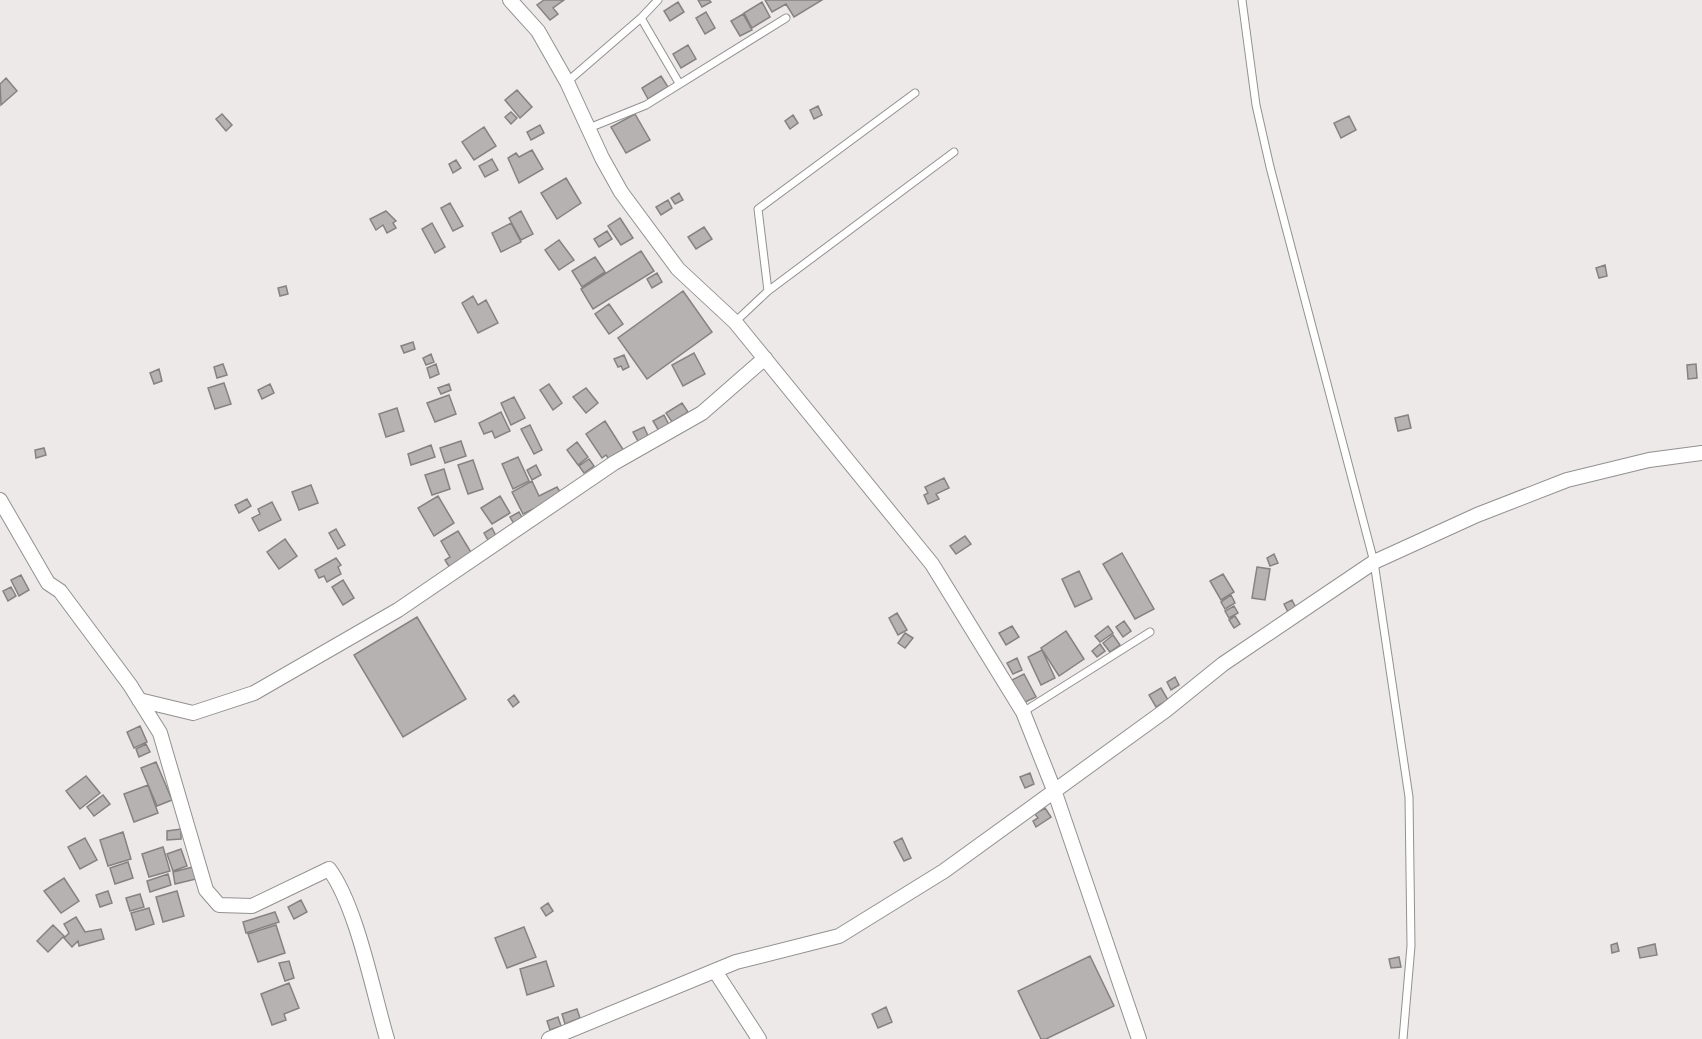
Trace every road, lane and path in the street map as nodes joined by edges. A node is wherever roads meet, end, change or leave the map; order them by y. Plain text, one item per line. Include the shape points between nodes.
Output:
1 (510, 0) edge
2 (658, 0) edge
3 (1242, 0) edge
4 (641, 18) junction
5 (786, 18) dead end
6 (567, 82) junction
7 (679, 83) junction
8 (915, 93) dead end
9 (589, 128) junction
10 (954, 152) dead end
11 (768, 291) junction
12 (735, 322) junction
13 (765, 358) junction
14 (1702, 453) edge
15 (0, 500) edge
16 (1374, 562) junction
17 (1150, 632) dead end
18 (139, 700) junction
19 (1023, 712) junction
20 (1054, 790) junction
21 (715, 970) junction
22 (387, 1039) edge
23 (549, 1039) edge
24 (759, 1039) edge
25 (1139, 1039) edge
26 (1402, 1039) edge

1 - 6 street via 538,31
2 - 4 lane
3 - 16 lane via 1256,105 1270,167
4 - 6 lane
4 - 7 lane
5 - 7 lane
6 - 9 street
7 - 9 lane via 645,105
8 - 11 lane via 758,209
9 - 12 street via 621,192 678,269
10 - 11 lane
11 - 12 lane
12 - 13 street
13 - 18 street via 702,413 614,463 428,592 280,679 254,693 193,713
13 - 19 street via 932,564
14 - 16 street via 1649,460 1567,480
15 - 18 street via 48,583 60,591
16 - 20 street via 1223,664
16 - 26 lane via 1409,797 1411,946
17 - 19 lane
18 - 22 street via 160,733 206,890 219,905 252,906 329,869 337,879 352,919
19 - 20 street
20 - 21 street via 944,872 839,936
20 - 25 street
21 - 23 street
21 - 24 street

